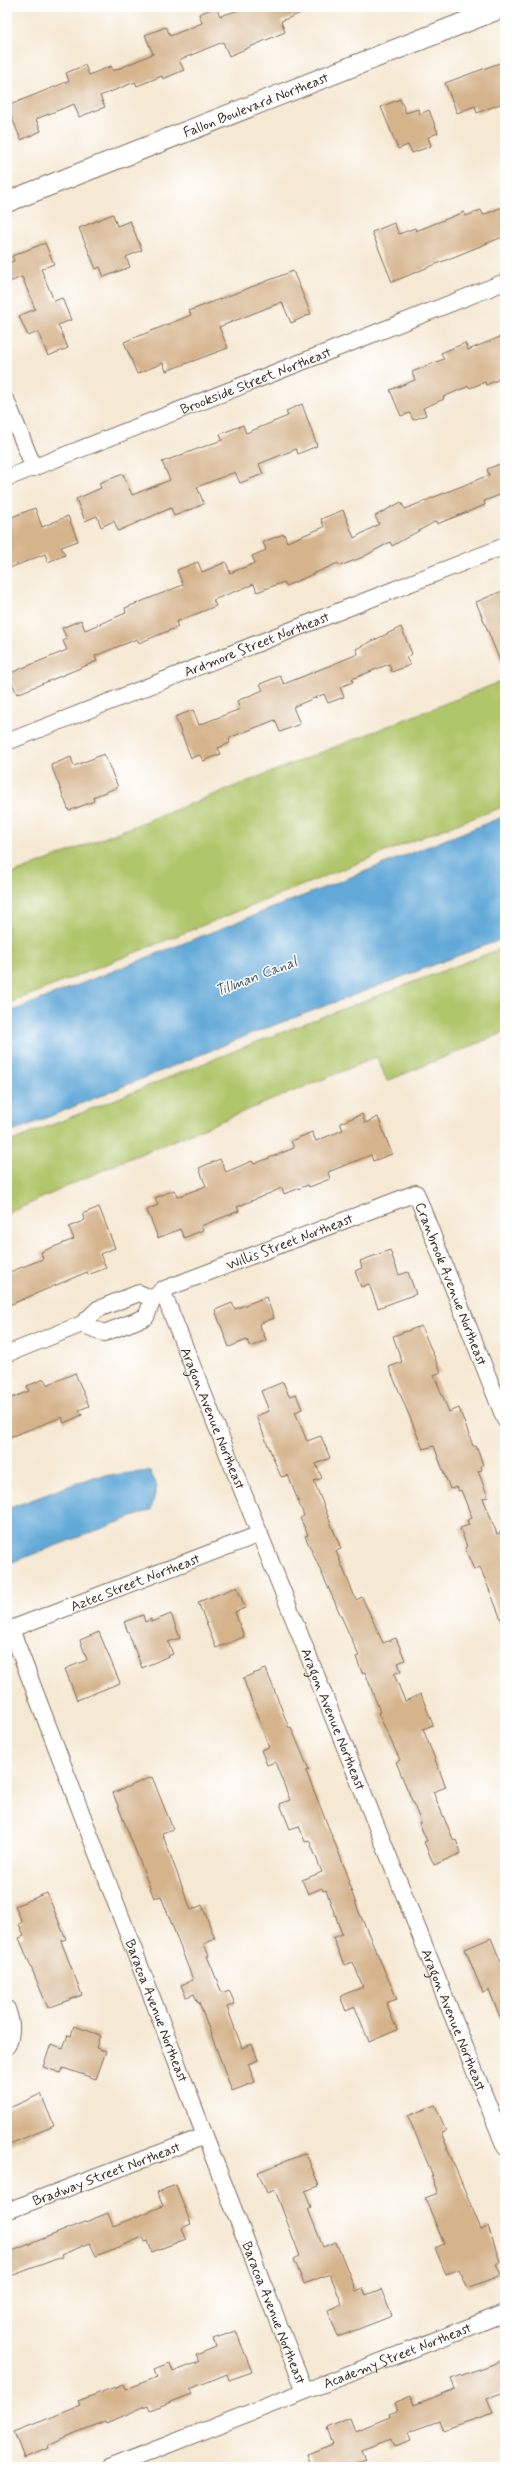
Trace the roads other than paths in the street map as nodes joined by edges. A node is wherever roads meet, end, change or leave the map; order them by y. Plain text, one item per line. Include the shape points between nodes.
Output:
1 (504, 7) edge
2 (7, 202) edge
3 (505, 282) edge
4 (7, 402) edge
5 (34, 468) junction
6 (7, 478) edge
7 (505, 546) edge
8 (7, 742) edge
9 (416, 1193) joint
10 (157, 1295) junction
11 (82, 1324) junction
12 (7, 1354) edge
13 (505, 1420) edge
14 (260, 1534) junction
15 (11, 1629) joint
16 (7, 2009) edge
17 (7, 2046) edge
18 (205, 2136) junction
19 (505, 2147) edge
20 (7, 2211) edge
21 (505, 2313) edge
22 (305, 2391) junction
23 (111, 2467) edge

1 - 2 street, Fallon Boulevard Northeast
3 - 5 street, Brookside Street Northeast
4 - 5 street
5 - 6 street, Brookside Street Northeast
7 - 8 street, Ardmore Street Northeast
9 - 10 street, Willis Street Northeast
9 - 13 street, Cranbrook Avenue Northeast
10 - 11 street via 139,1293 98,1309
10 - 11 street via 146,1316 104,1333
10 - 14 street, Aragon Avenue Northeast
11 - 12 street
14 - 15 street, Aztec Street Northeast
14 - 19 street, Aragon Avenue Northeast
15 - 18 street, Baracoa Avenue Northeast
16 - 17 street via 12,2022 11,2037
18 - 20 street, Bradway Street Northeast
18 - 22 street, Baracoa Avenue Northeast
21 - 22 street, Academy Street Northeast
22 - 23 street, Academy Street Northeast

